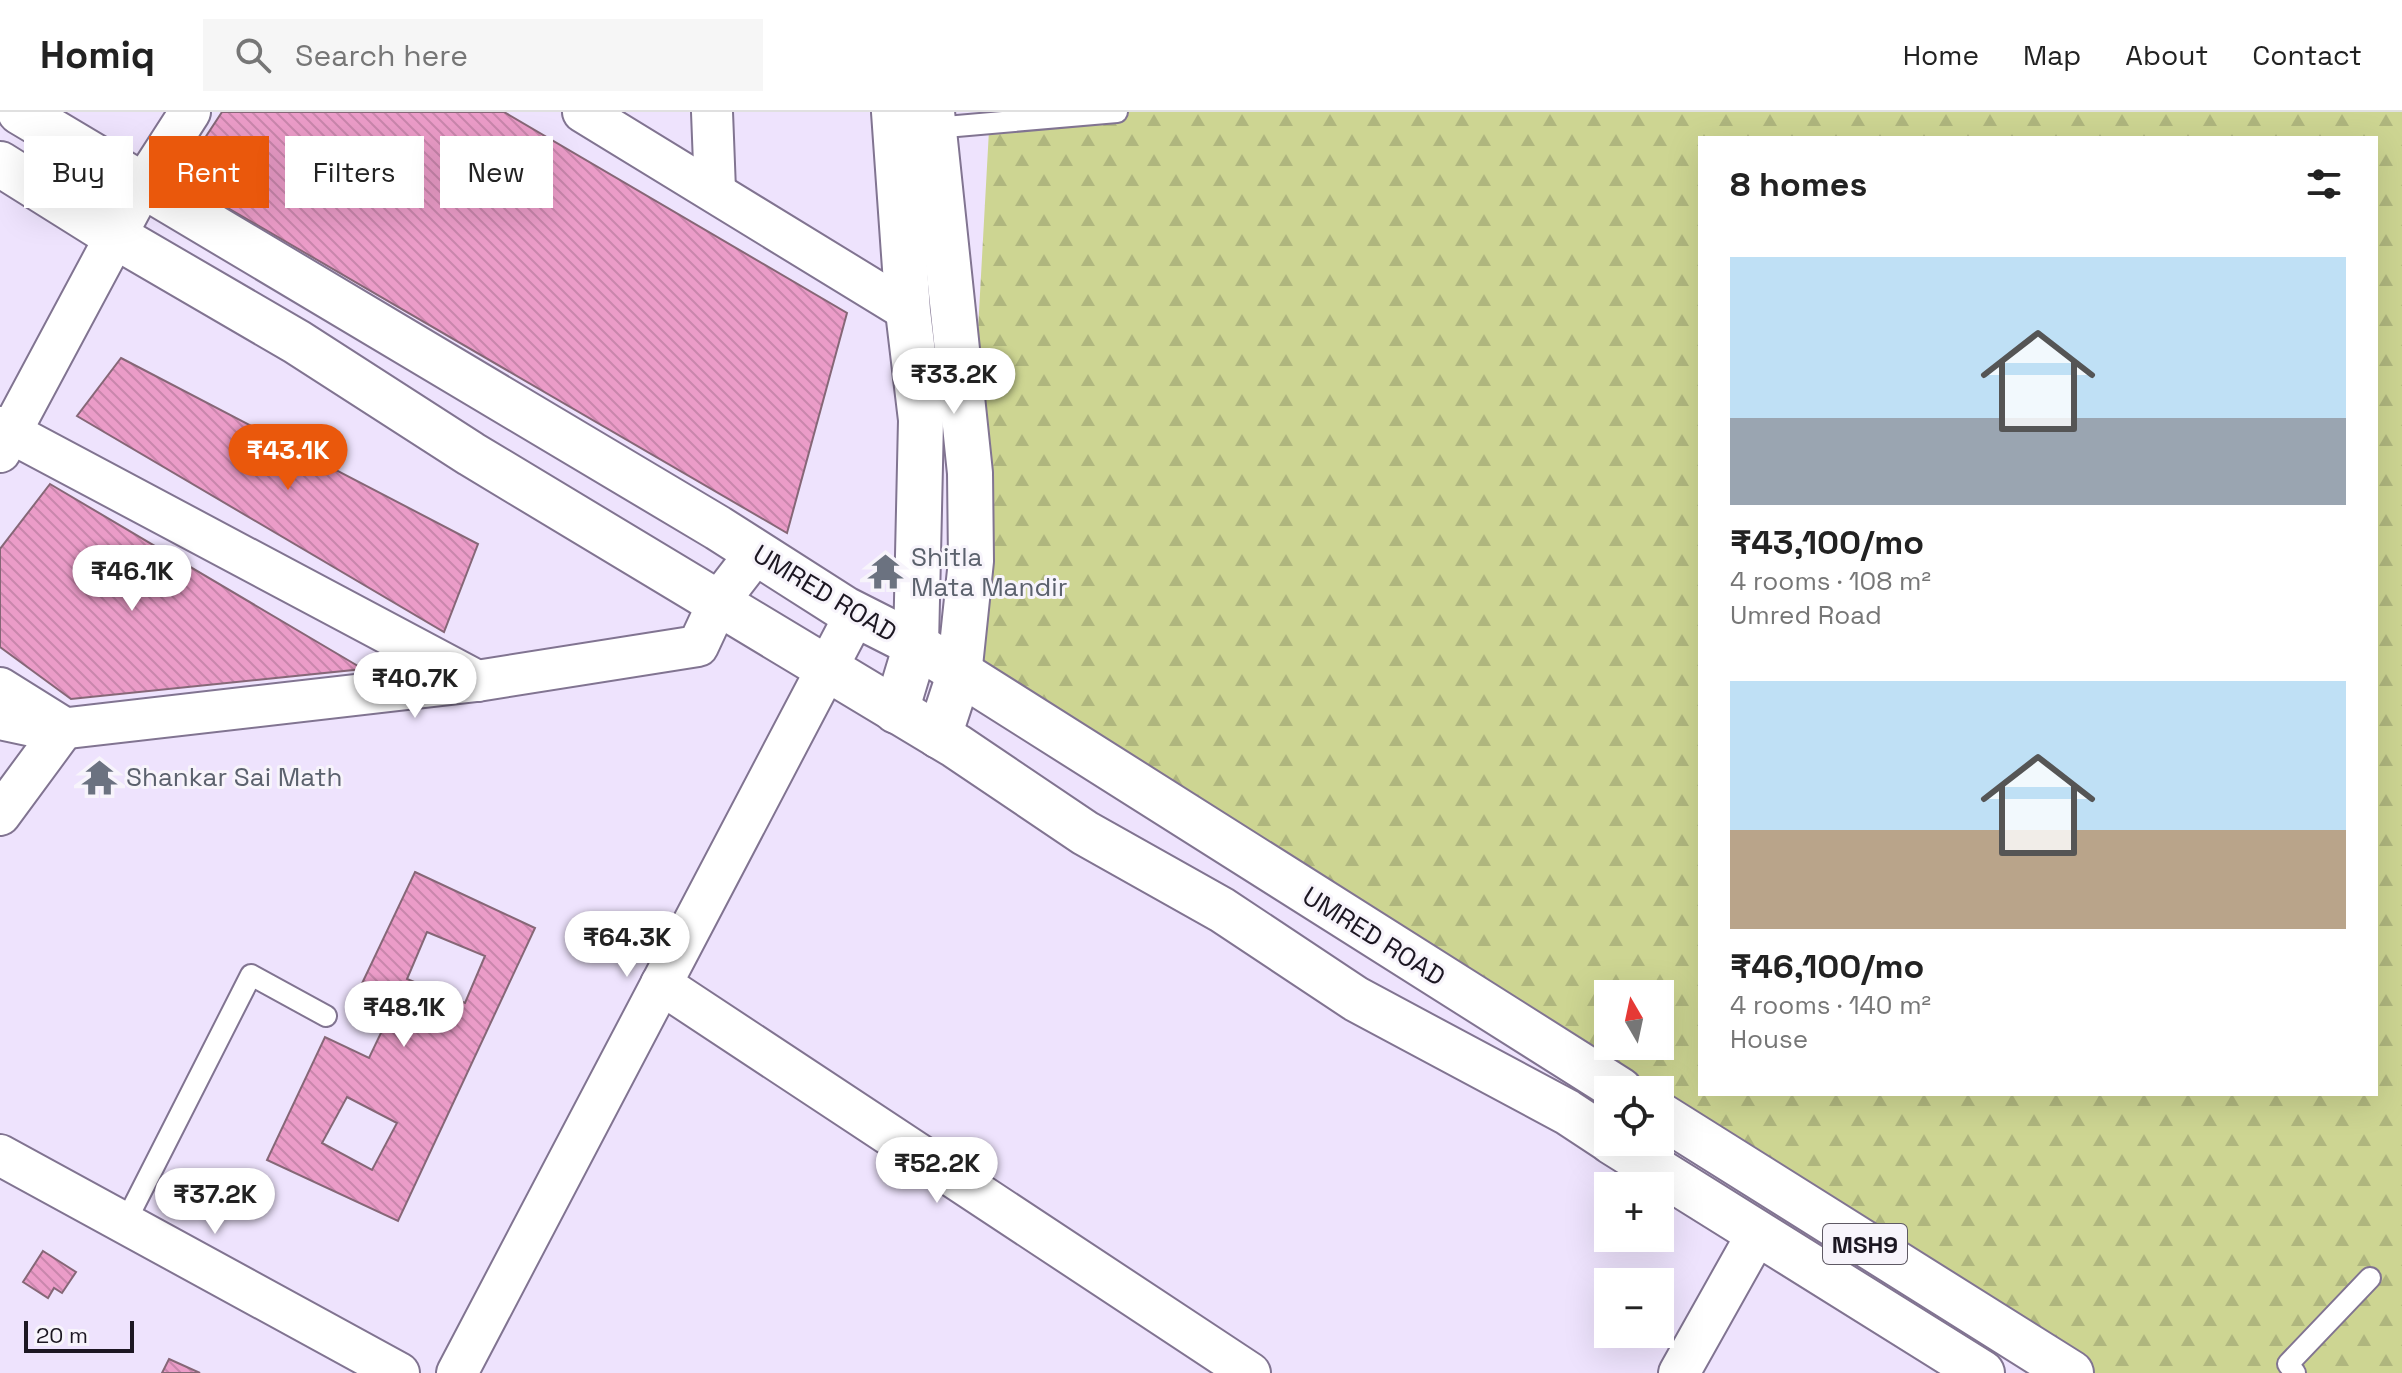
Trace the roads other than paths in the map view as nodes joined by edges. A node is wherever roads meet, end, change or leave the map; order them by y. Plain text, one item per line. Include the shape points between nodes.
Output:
1 (20, 112) edge
2 (190, 112) edge
3 (583, 112) edge
4 (712, 112) edge
5 (894, 112) edge
6 (1117, 112) edge
7 (933, 120) edge
8 (0, 164) edge
9 (143, 185) junction
10 (715, 190) junction
11 (115, 236) junction
12 (908, 311) junction
13 (3, 437) edge
14 (566, 438) junction
15 (533, 491) junction
16 (756, 553) junction
17 (719, 601) junction
18 (855, 615) junction
19 (916, 645) junction
20 (826, 669) junction
21 (959, 675) junction
22 (477, 681) junction
23 (0, 688) edge
24 (896, 711) junction
25 (0, 719) edge
26 (64, 728) junction
27 (939, 736) junction
28 (0, 815) edge
29 (1304, 892) junction
30 (1275, 945) junction
31 (661, 984) junction
32 (326, 1016) dead end
33 (1598, 1076) edge
34 (1674, 1124) edge
35 (1594, 1130) edge
36 (1634, 1156) edge
37 (7, 1172) edge
38 (125, 1223) junction
39 (1757, 1234) junction
40 (2370, 1278) dead end
41 (399, 1373) edge
42 (457, 1373) edge
43 (1250, 1373) edge
44 (1679, 1373) edge
45 (1982, 1373) edge
46 (2071, 1373) edge
47 (2295, 1373) edge

1 - 9 main road, UMRED ROAD
2 - 9 street
3 - 10 street
4 - 10 street
5 - 12 main road
6 - 7 lane
7 - 21 main road via 970,473 971,561
8 - 11 main road
9 - 11 street
9 - 14 main road, UMRED ROAD
10 - 12 street
11 - 13 street
11 - 15 main road via 297,342
12 - 19 main road via 921,420
13 - 22 street
14 - 15 main road
14 - 16 main road, UMRED ROAD
15 - 17 main road
16 - 17 street
16 - 18 main road, UMRED ROAD
17 - 20 main road
17 - 22 street via 698,646
18 - 19 main road, UMRED ROAD
18 - 20 street
19 - 21 main road, UMRED ROAD
19 - 24 main road
20 - 24 main road
20 - 31 street
21 - 27 main road
21 - 29 main road, UMRED ROAD
22 - 26 street
23 - 26 street
24 - 27 main road
25 - 26 street
26 - 28 street
27 - 30 main road via 1085,833
29 - 30 main road
29 - 33 main road, UMRED ROAD
30 - 35 main road via 1356,999
31 - 42 street
31 - 43 street
32 - 38 lane via 251,975
34 - 46 main road, MSH9
36 - 39 main road
37 - 38 street
38 - 41 street
39 - 44 street
39 - 45 main road
40 - 47 lane via 2288,1364

